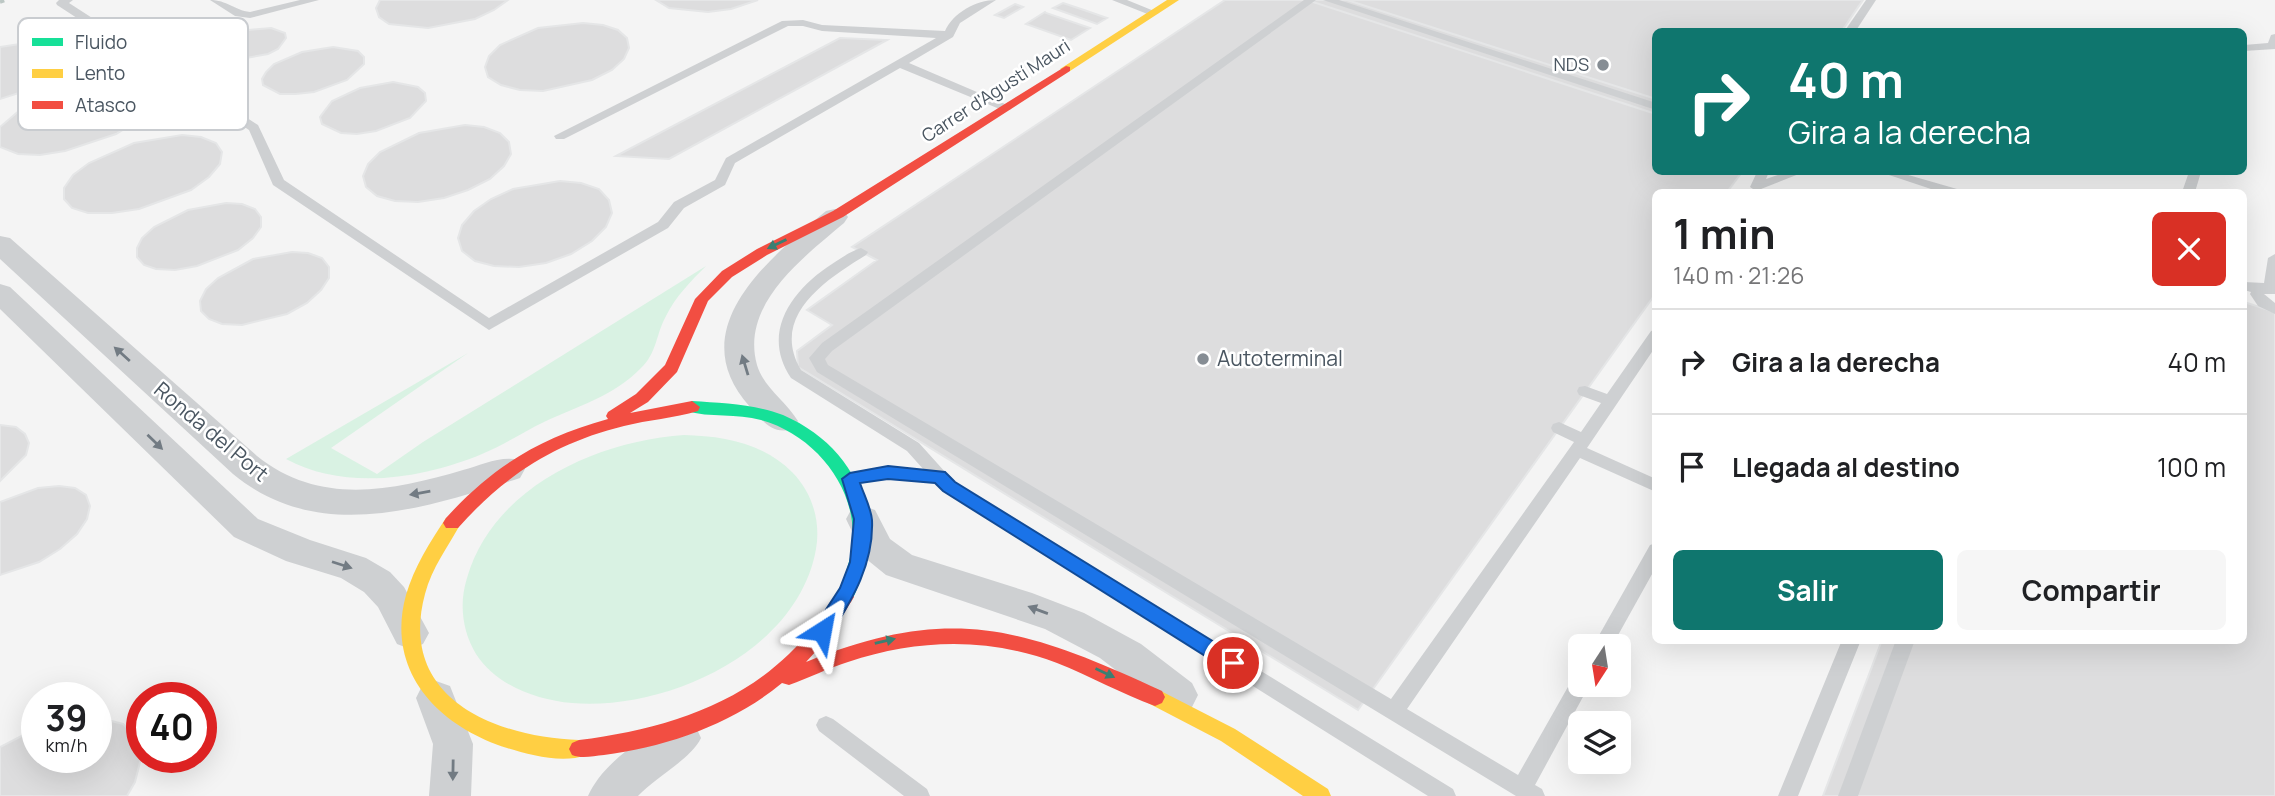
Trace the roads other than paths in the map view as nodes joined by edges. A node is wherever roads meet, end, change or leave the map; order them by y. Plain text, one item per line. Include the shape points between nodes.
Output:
1 (68, 0) edge
2 (215, 0) edge
3 (314, 0) edge
4 (991, 0) edge
5 (1117, 0) edge
6 (1174, 0) edge
7 (1311, 0) edge
8 (1328, 0) edge
9 (1871, 0) edge
10 (1154, 13) junction
11 (84, 18) edge
12 (1852, 28) edge
13 (949, 35) junction
14 (2275, 37) edge
15 (2247, 48) edge
16 (899, 63) junction
17 (1652, 106) edge
18 (1006, 107) junction
19 (248, 124) edge
20 (560, 136) dead end
21 (1791, 175) edge
22 (1895, 175) edge
23 (1756, 189) edge
24 (1942, 189) edge
25 (838, 214) junction
26 (0, 244) edge
27 (861, 252) dead end
28 (2275, 258) edge
29 (2247, 287) edge
30 (0, 293) edge
31 (2247, 294) edge
32 (2268, 296) edge
33 (1652, 340) edge
34 (1585, 391) dead end
35 (1610, 401) junction
36 (782, 421) junction
37 (594, 427) junction
38 (1559, 428) dead end
39 (1581, 445) junction
40 (509, 468) junction
41 (939, 477) junction
42 (850, 479) junction
43 (1652, 484) edge
44 (863, 519) junction
45 (1652, 557) edge
46 (410, 633) junction
47 (1609, 634) edge
48 (1850, 644) edge
49 (1905, 644) edge
50 (754, 693) junction
51 (436, 697) junction
52 (1574, 697) edge
53 (1394, 711) junction
54 (706, 720) junction
55 (826, 724) dead end
56 (1216, 728) junction
57 (1528, 792) edge
58 (450, 796) edge
59 (609, 796) edge
60 (920, 796) edge
61 (1321, 796) edge
62 (1446, 796) edge
63 (1788, 796) edge
64 (1849, 796) edge

1 - 11 lane via 61,3
2 - 3 lane via 250,15
4 - 13 lane via 955,21
5 - 10 lane
6 - 10 street, Carrer d'Agustí Mauri
7 - 53 lane via 849,330 817,358 822,368
8 - 17 lane
9 - 12 lane
10 - 18 street, Carrer d'Agustí Mauri
13 - 16 lane
13 - 20 lane via 786,23
14 - 15 lane via 2273,46
16 - 18 lane
16 - 19 lane via 730,161 720,182 679,205 663,225 489,325 278,182 254,128
18 - 25 street, Carrer d'Agustí Mauri
21 - 23 lane
22 - 24 lane
36 -> 25 street via 755,391 743,365 740,327 750,303 774,269
25 -> 37 street, Carrer d'Agustí Mauri via 762,252 714,285 694,312 672,368 642,398
40 -> 26 street, Ronda del Port via 454,486 390,499 323,500 280,488 245,465
27 - 41 lane via 820,278 795,304 785,336 791,367 805,381 913,447
28 - 32 lane
29 - 32 lane
30 -> 46 street, Ronda del Port via 246,528 353,568 377,582 391,597
31 - 32 lane
33 - 35 lane
34 - 35 lane
35 - 39 lane
36 - 37 street via 741,410 692,407 634,415
36 - 42 street via 813,437
37 - 40 street
38 - 39 lane
39 - 43 lane
39 - 53 lane
40 - 46 street via 469,501 427,560 414,596
41 - 42 lane via 888,473
41 - 62 lane
42 - 44 street
44 - 50 street via 859,562 832,619 812,643
56 -> 44 street via 1126,653 1098,637 1042,611 894,562 872,540
45 - 47 lane
46 - 51 street via 418,668
48 - 63 lane
49 - 64 lane
50 - 54 street
50 -> 56 street via 872,644 938,633 971,634 1069,656
51 - 54 street via 467,725 507,743 552,749 606,749 656,739
51 -> 58 street via 453,744
52 - 57 lane
53 - 57 lane
54 - 59 street via 641,765
55 - 60 lane
56 - 61 street

